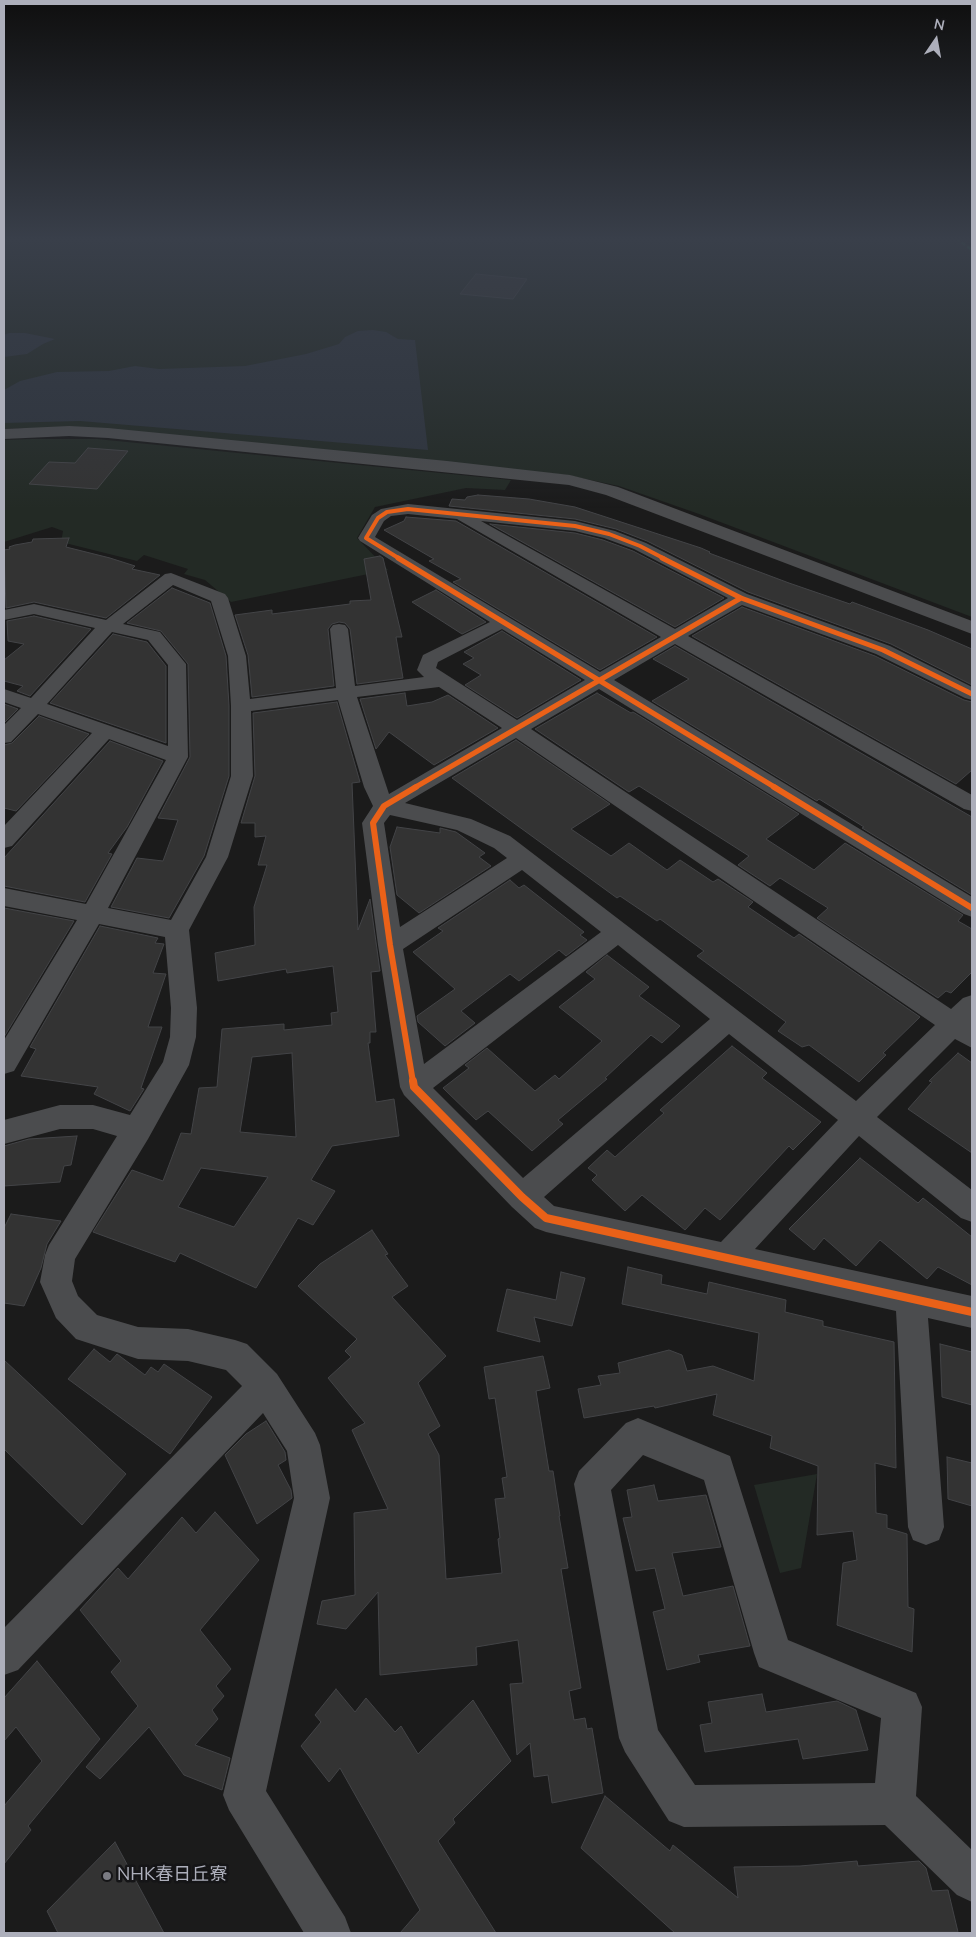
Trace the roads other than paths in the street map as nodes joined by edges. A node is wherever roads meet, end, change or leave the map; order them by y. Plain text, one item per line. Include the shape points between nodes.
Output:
1 (4, 434) edge
2 (455, 514) junction
3 (741, 598) junction
4 (4, 615) edge
5 (503, 622) junction
6 (110, 626) junction
7 (972, 628) edge
8 (339, 629) dead end
9 (672, 637) junction
10 (442, 681) junction
11 (598, 681) junction
12 (346, 693) junction
13 (972, 694) edge
14 (4, 695) edge
15 (34, 706) junction
16 (241, 706) junction
17 (516, 728) junction
18 (104, 732) junction
19 (4, 736) edge
20 (178, 757) junction
21 (972, 804) edge
22 (384, 806) junction
23 (4, 840) edge
24 (522, 858) junction
25 (4, 897) edge
26 (972, 908) edge
27 (92, 915) junction
28 (177, 930) junction
29 (618, 932) junction
30 (390, 945) junction
31 (728, 1018) junction
32 (966, 1022) edge
33 (4, 1063) edge
34 (414, 1087) junction
35 (858, 1118) junction
36 (138, 1130) junction
37 (4, 1132) edge
38 (522, 1197) junction
39 (972, 1208) edge
40 (727, 1257) junction
41 (911, 1298) junction
42 (972, 1312) edge
43 (265, 1386) junction
44 (926, 1527) dead end
45 (4, 1656) edge
46 (894, 1804) junction
47 (972, 1880) edge
48 (329, 1933) edge

1 - 7 street via 108,433 570,480 612,491
2 - 3 street via 574,526 609,534 640,546
2 - 5 street via 398,509 378,518 366,538
2 - 9 street
3 - 9 street
3 - 13 street via 883,650
4 - 6 street via 34,609
5 - 10 street via 430,659 426,670
5 - 11 street
6 - 15 street
6 - 16 street via 171,578 219,598 237,656
6 - 20 street via 154,636 177,664
8 - 12 street
9 - 11 street
9 - 21 street
10 - 12 street
10 - 17 street
11 - 17 street
11 - 26 street
12 - 16 street
12 - 22 street
14 - 15 street
15 - 18 street
15 - 19 street
16 - 28 street via 242,776 217,857
17 - 22 street
17 - 32 street
18 - 20 street
18 - 23 street
20 - 27 street
22 - 24 street via 463,824 502,842
22 - 30 street via 374,823
24 - 29 street
24 - 30 street
25 - 27 street
27 - 28 street
27 - 33 street
28 - 36 street via 184,1008 183,1037 176,1065
29 - 31 street
29 - 34 street
30 - 34 street
31 - 35 street
31 - 38 street
32 - 35 street
34 - 38 street
35 - 39 street
35 - 40 street
36 - 37 street via 93,1117 60,1117
36 - 43 street via 60,1255 56,1282 67,1306 88,1328 138,1343 188,1345 235,1356
38 - 40 street via 546,1218
40 - 41 street
41 - 42 street
41 - 44 street
43 - 45 street
43 - 48 street via 303,1445 312,1498 244,1795
46 - 46 street via 902,1707 773,1654 718,1468 638,1435 592,1484 639,1738 684,1806
46 - 47 street

